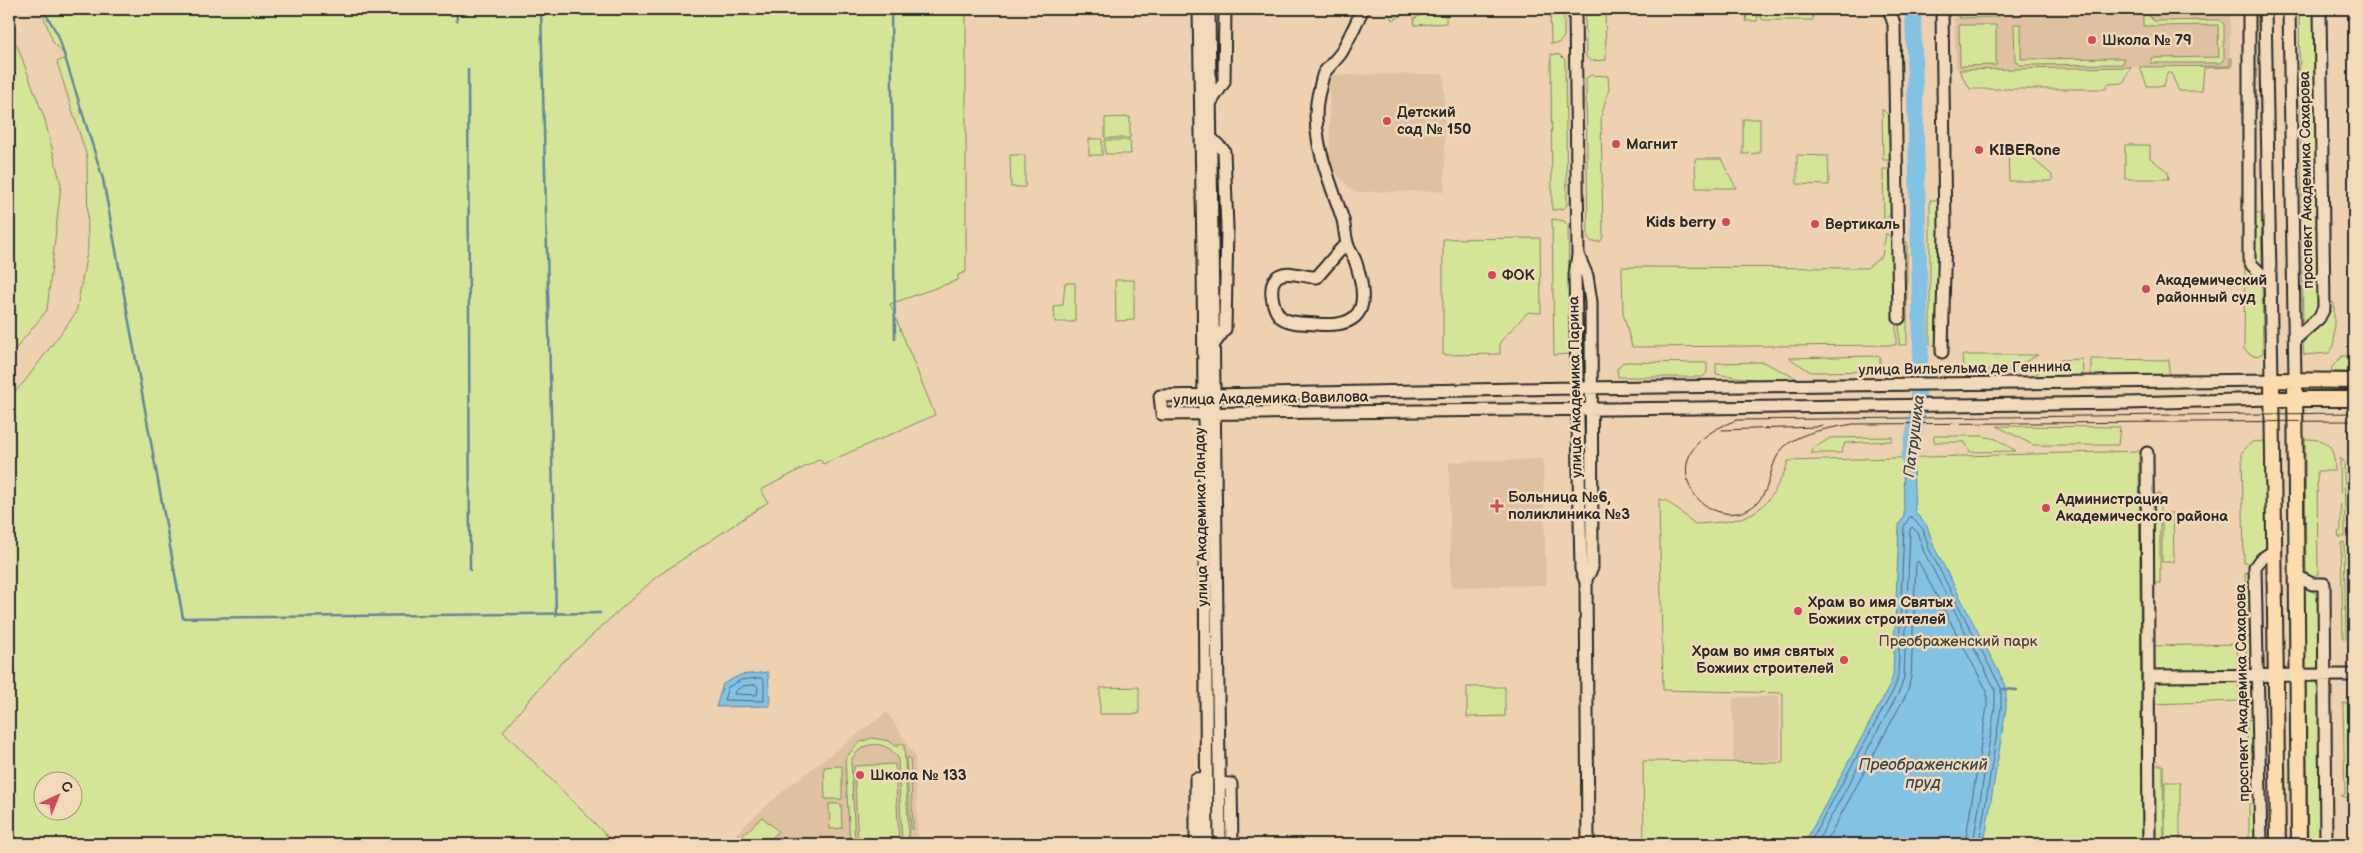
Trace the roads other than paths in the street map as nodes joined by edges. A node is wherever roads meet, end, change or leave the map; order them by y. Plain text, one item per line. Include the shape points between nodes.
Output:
1 (1198, 9) edge
2 (1209, 9) edge
3 (1225, 9) edge
4 (1364, 9) edge
5 (1575, 9) edge
6 (1889, 9) edge
7 (1942, 9) edge
8 (2249, 9) edge
9 (2265, 9) edge
10 (2289, 9) edge
11 (2320, 9) edge
12 (1211, 102) junction
13 (1347, 244) junction
14 (1578, 255) junction
15 (2270, 283) junction
16 (1899, 318) dead end
17 (2295, 339) junction
18 (1942, 352) dead end
19 (2272, 380) junction
20 (2295, 380) junction
21 (2354, 381) edge
22 (1576, 388) junction
23 (1591, 388) junction
24 (1209, 395) junction
25 (2272, 399) junction
26 (2295, 399) junction
27 (2354, 399) edge
28 (1577, 408) junction
29 (1591, 409) junction
30 (1209, 414) junction
31 (2148, 453) dead end
32 (2275, 550) junction
33 (2297, 576) junction
34 (1586, 579) junction
35 (2354, 674) edge
36 (2276, 675) junction
37 (2299, 675) junction
38 (2150, 676) junction
39 (2258, 676) junction
40 (2325, 676) junction
41 (1201, 778) junction
42 (1219, 783) junction
43 (1196, 844) edge
44 (1207, 844) edge
45 (1220, 844) edge
46 (1232, 844) edge
47 (1588, 844) edge
48 (2150, 844) edge
49 (2261, 844) edge
50 (2278, 844) edge
51 (2300, 844) edge
52 (2326, 844) edge

1 - 24 street, улица Академика Ландау
2 - 12 street
3 - 12 street via 1224,82
4 - 13 street via 1342,51 1324,73 1314,123 1346,228
5 - 14 street, улица Академика Парина
6 - 16 street via 1894,24
7 - 18 street via 1945,231
8 - 15 street via 2249,259
9 - 15 street
10 - 17 street, проспект Академика Сахарова
11 - 17 street, проспект Академика Сахарова via 2324,308 2319,318
12 - 24 street, улица Академика Ландау via 1211,138 1224,151 1227,213 1224,329 1214,344
13 - 13 street via 1364,287 1362,303 1355,318 1344,324 1328,326 1282,318 1275,310 1272,297 1277,277 1282,274 1318,277 1340,248
14 - 22 street, улица Академика Парина via 1575,275
14 - 23 street, улица Академика Парина via 1587,276 1591,302
15 - 19 street
17 - 20 street, проспект Академика Сахарова
19 - 20 main road, улица Вильгельма де Геннина
19 - 23 street, улица Вильгельма де Геннина
19 - 25 main road
20 - 21 main road, улица Вильгельма де Геннина
20 - 26 main road, проспект Академика Сахарова
22 - 23 street, улица Вильгельма де Геннина
22 - 24 street, улица Академика Вавилова
22 - 28 street, улица Академика Парина
23 - 29 street, улица Академика Парина
24 - 30 street, улица Академика Ландау
24 - 30 street, улица Академика Вавилова via 1160,396 1162,414
25 - 26 main road
25 - 29 street
25 - 32 main road
26 - 27 main road
26 - 33 main road, проспект Академика Сахарова
28 - 29 street
28 - 30 street, улица Академика Вавилова
28 - 34 street, улица Академика Парина via 1581,569
29 - 34 street, улица Академика Парина via 1592,568
30 - 41 street, улица Академика Ландау
30 - 42 street, улица Академика Ландау
31 - 38 street
32 - 36 main road
32 - 39 street, проспект Академика Сахарова via 2255,567
33 - 37 main road, проспект Академика Сахарова
33 - 40 street via 2312,584 2324,584
34 - 47 street, улица Академика Парина
35 - 40 street
36 - 37 street
36 - 39 street
36 - 50 main road
37 - 40 street
37 - 51 main road, проспект Академика Сахарова
38 - 39 street
38 - 48 street
39 - 49 street, проспект Академика Сахарова
40 - 52 street
41 - 43 street
41 - 44 street, улица Академика Ландау
42 - 45 street, улица Академика Ландау
42 - 46 street via 1231,784

